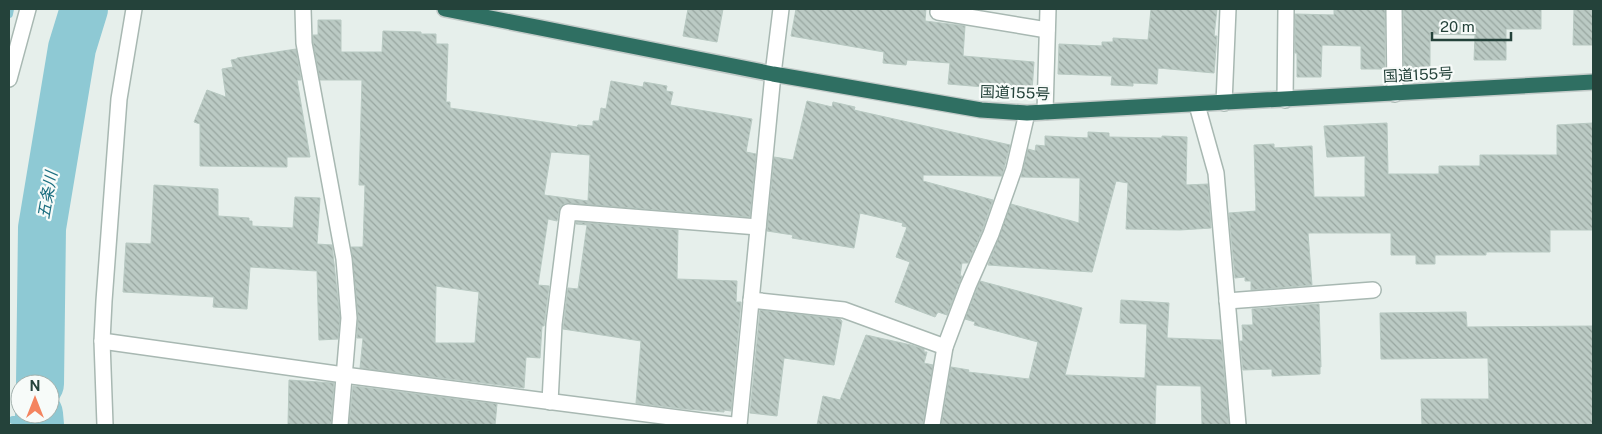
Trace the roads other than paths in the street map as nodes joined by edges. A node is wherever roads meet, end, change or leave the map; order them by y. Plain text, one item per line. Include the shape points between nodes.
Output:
1 (28, 9) edge
2 (134, 9) edge
3 (303, 9) edge
4 (445, 9) edge
5 (781, 9) edge
6 (939, 9) edge
7 (1048, 9) edge
8 (1228, 9) edge
9 (1286, 9) edge
10 (1394, 9) edge
11 (1047, 30) junction
12 (773, 74) junction
13 (9, 79) edge
14 (1593, 82) edge
15 (1395, 94) junction
16 (1285, 100) junction
17 (1224, 103) junction
18 (1198, 105) junction
19 (1045, 112) junction
20 (1027, 113) junction
21 (758, 227) junction
22 (1373, 290) dead end
23 (751, 300) junction
24 (1227, 301) junction
25 (102, 341) junction
26 (944, 347) junction
27 (344, 375) junction
28 (550, 402) junction
29 (105, 425) edge
30 (340, 425) edge
31 (733, 425) edge
32 (739, 425) edge
33 (932, 425) edge
34 (1238, 425) edge

1 - 13 street
2 - 25 street via 119,99
3 - 27 street via 304,43 344,259 349,318
4 - 12 highway, 国道155号
5 - 12 street
6 - 11 street via 938,12
7 - 11 street
8 - 17 street
9 - 16 street
10 - 15 street
11 - 19 street
12 - 20 highway, 国道155号 via 981,110
12 - 21 street
14 - 15 highway, 国道155号
15 - 16 highway, 国道155号
16 - 17 highway, 国道155号
17 - 18 highway, 国道155号
18 - 19 highway, 国道155号
18 - 24 street via 1216,173
19 - 20 highway, 国道155号
20 - 26 street via 1014,169 995,225
21 - 23 street
21 - 28 street via 568,212 554,324
22 - 24 street
23 - 26 street via 844,310
23 - 32 street
24 - 34 street
25 - 27 street
25 - 29 street
26 - 33 street
27 - 28 street
27 - 30 street
28 - 31 street

